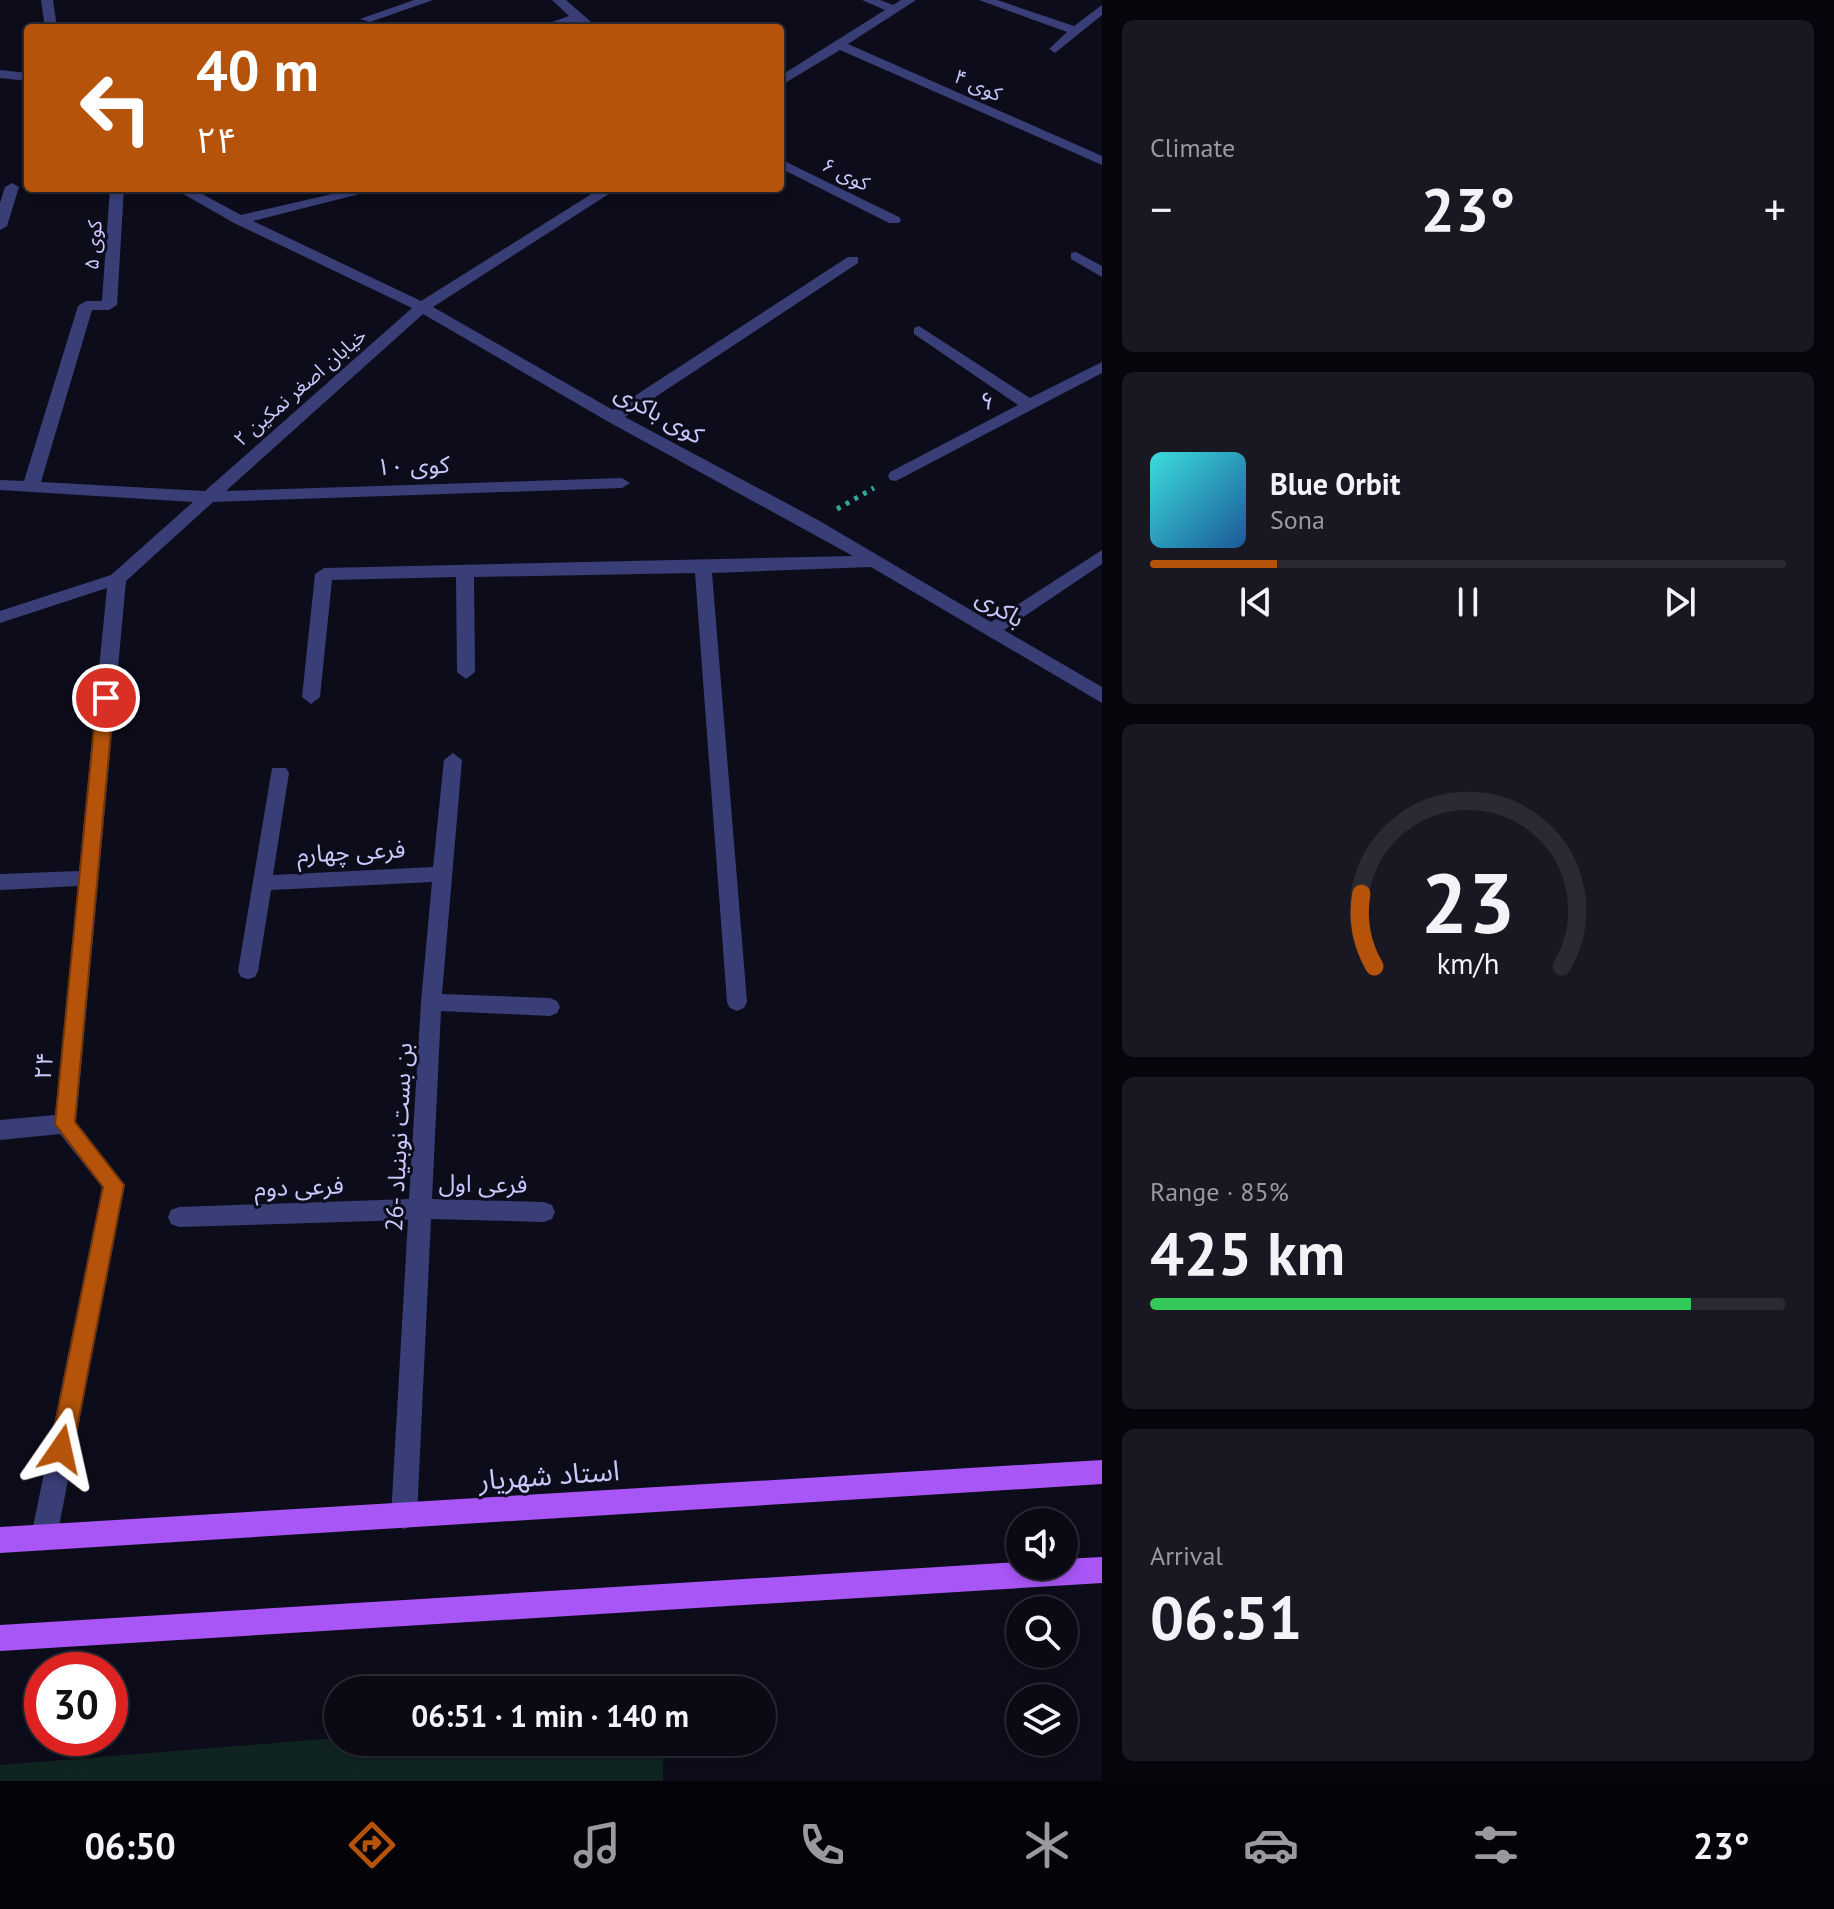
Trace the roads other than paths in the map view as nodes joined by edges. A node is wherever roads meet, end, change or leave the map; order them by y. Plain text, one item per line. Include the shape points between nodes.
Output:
1 (47, 0) edge
2 (427, 0) edge
3 (558, 0) edge
4 (868, 0) edge
5 (910, 0) edge
6 (985, 0) edge
7 (1102, 9) edge
8 (895, 10) junction
9 (578, 17) junction
10 (366, 19) dead end
11 (50, 24) edge
12 (554, 24) edge
13 (587, 24) edge
14 (1077, 31) junction
15 (839, 45) junction
16 (1055, 49) dead end
17 (0, 74) edge
18 (24, 77) edge
19 (784, 79) edge
20 (1102, 161) edge
21 (784, 165) edge
22 (12, 187) dead end
23 (117, 192) edge
24 (187, 192) edge
25 (359, 192) edge
26 (605, 192) edge
27 (239, 220) junction
28 (894, 220) dead end
29 (0, 226) edge
30 (1076, 256) dead end
31 (853, 260) dead end
32 (1102, 273) edge
33 (422, 307) junction
34 (919, 331) dead end
35 (1102, 367) edge
36 (1031, 406) junction
37 (613, 417) junction
38 (896, 476) road end
39 (622, 483) dead end
40 (0, 485) edge
41 (31, 486) junction
42 (205, 497) junction
43 (1102, 556) edge
44 (873, 561) junction
45 (703, 567) junction
46 (465, 571) junction
47 (117, 579) junction
48 (0, 617) edge
49 (991, 630) junction
50 (466, 672) dead end
51 (1102, 696) edge
52 (311, 697) dead end
53 (453, 760) dead end
54 (279, 773) dead end
55 (441, 874) junction
56 (89, 878) junction
57 (0, 882) edge
58 (264, 883) junction
59 (248, 971) dead end
60 (431, 1002) junction
61 (737, 1002) dead end
62 (550, 1007) dead end
63 (65, 1124) junction
64 (0, 1130) edge
65 (421, 1209) junction
66 (544, 1212) dead end
67 (179, 1217) dead end
68 (1102, 1472) edge
69 (404, 1516) junction
70 (44, 1537) junction
71 (0, 1540) edge
72 (1102, 1570) edge
73 (0, 1638) edge

1 - 11 street
2 - 10 street
3 - 9 street
4 - 8 street
5 - 8 street
6 - 14 street
7 - 14 street
8 - 15 street
9 - 12 street
9 - 13 street
14 - 16 street
15 - 19 street
15 - 20 street, کوی ۴
17 - 18 street
21 - 28 street, کوی ۶
22 - 29 street
23 - 41 street, کوی ۵ via 109,305 86,306
24 - 27 street, کوی باکری
25 - 27 street
26 - 33 street, خیابان اصغر نمکین ۲
27 - 33 street, کوی باکری
30 - 32 street
31 - 37 street
33 - 37 street, کوی باکری
33 - 42 street, خیابان اصغر نمکین ۲
34 - 36 street
35 - 36 street, ۶
36 - 38 street, ۶
37 - 44 street, کوی باکری
39 - 42 street, کوی ۱۰
40 - 41 street, کوی ۱۰
41 - 42 street, کوی ۱۰
42 - 47 street, خیابان اصغر نمکین ۲
43 - 49 street
44 - 45 street
44 - 49 street, باکری
45 - 46 street
45 - 61 street
46 - 50 street
46 - 52 street via 324,574
47 - 48 street
47 - 56 street, ۲۴
49 - 51 street, باکری
53 - 55 street, 26- بن بست نوبنیاد
54 - 58 street
55 - 58 street, فرعی چهارم
55 - 60 street, 26- بن بست نوبنیاد
56 - 57 street
56 - 63 street, ۲۴
58 - 59 street
60 - 62 street
60 - 65 street, 26- بن بست نوبنیاد
63 - 64 street
63 - 70 street via 114,1185
65 - 66 street, فرعی اول
65 - 67 street, فرعی دوم
65 - 69 street, 26- بن بست نوبنیاد
68 - 69 main road, استاد شهریار
69 - 70 main road, استاد شهریار
70 - 71 main road, استاد شهریار
72 - 73 main road

